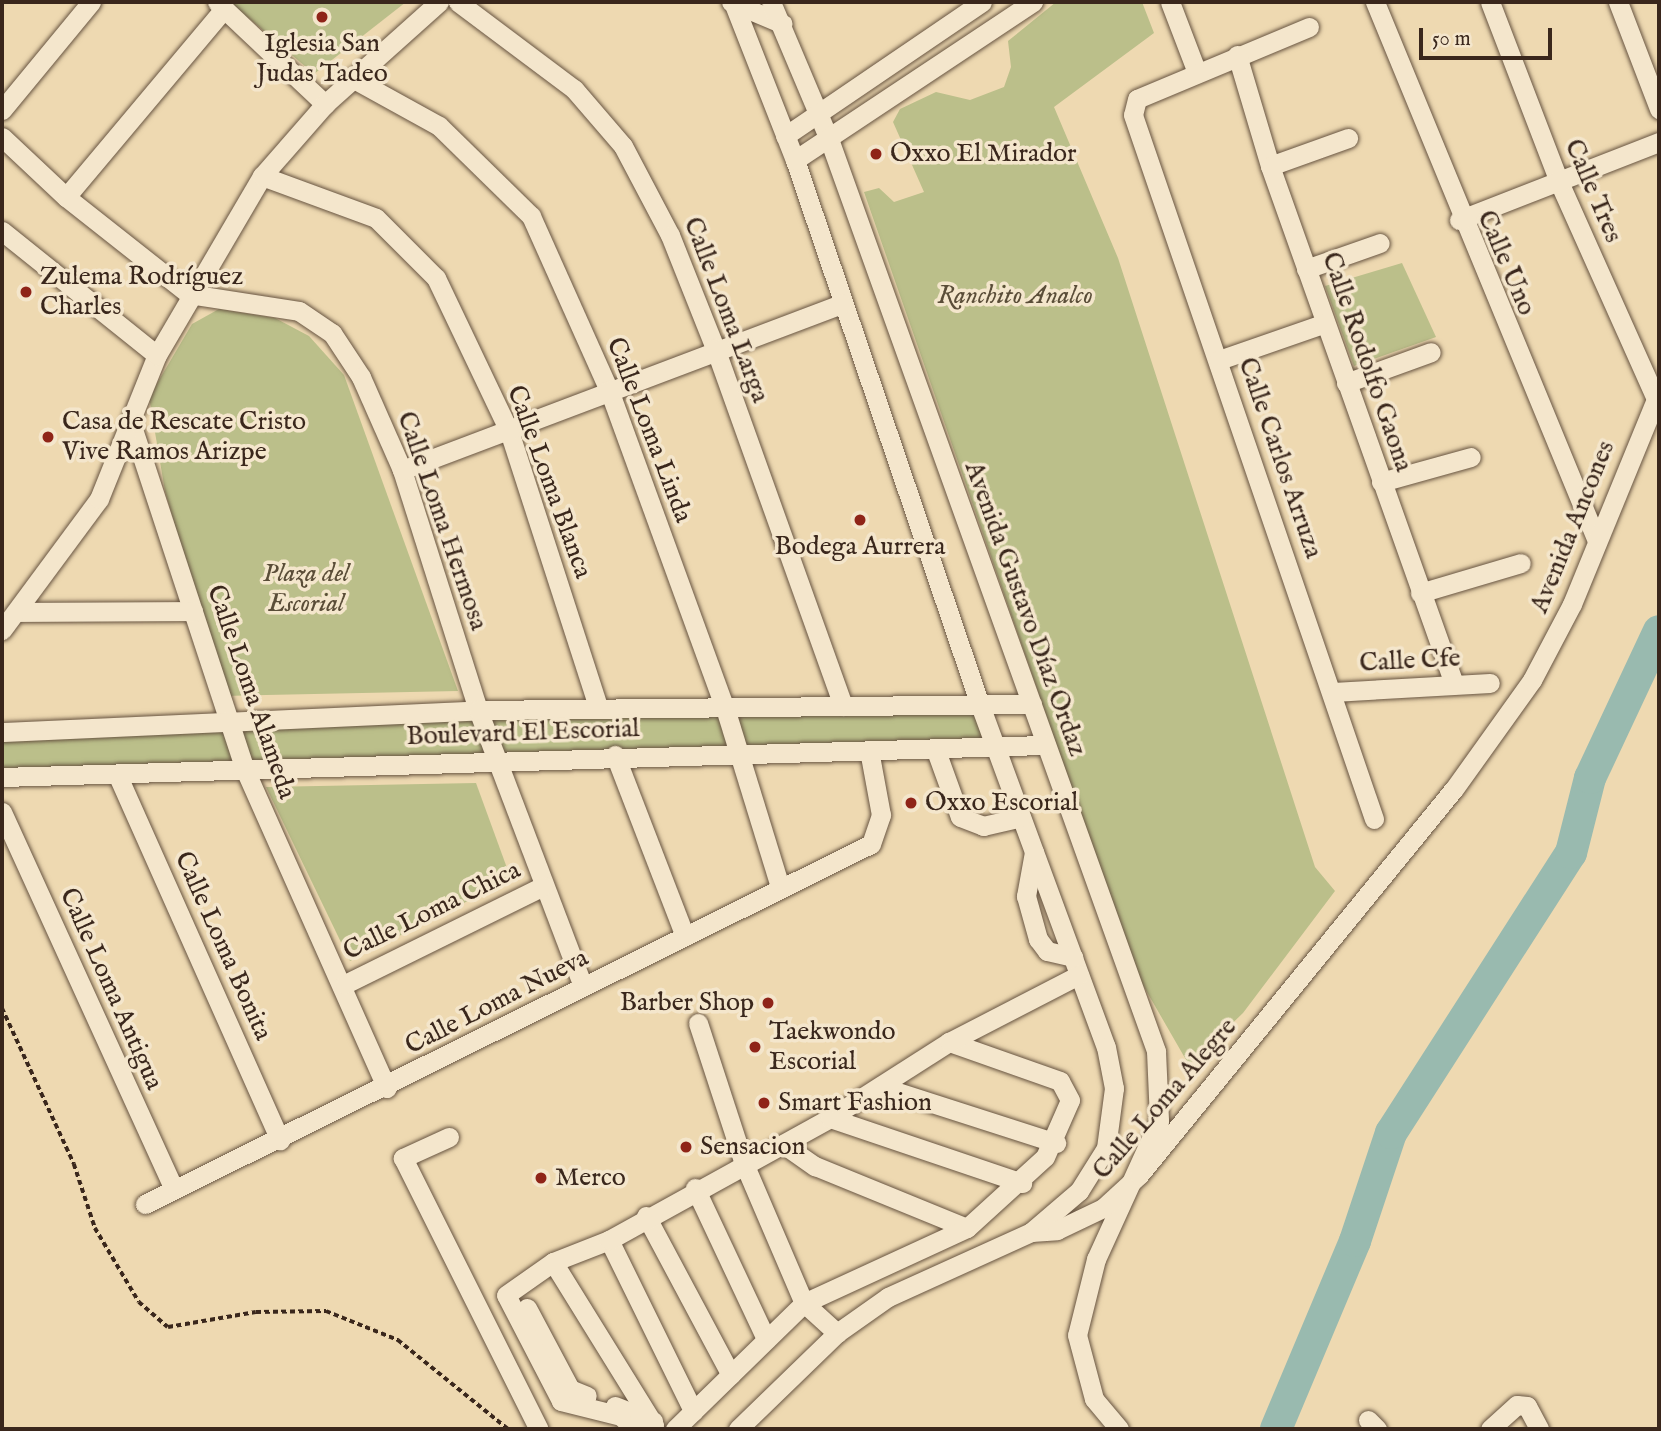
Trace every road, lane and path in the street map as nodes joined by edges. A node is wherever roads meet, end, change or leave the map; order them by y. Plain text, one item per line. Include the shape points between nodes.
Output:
1 (91, 2) edge
2 (439, 2) edge
3 (458, 2) edge
4 (732, 2) edge
5 (771, 2) edge
6 (982, 2) edge
7 (1033, 2) edge
8 (1170, 2) edge
9 (1375, 2) edge
10 (1490, 2) edge
11 (1618, 2) edge
12 (220, 5) edge
13 (783, 24) junction
14 (1309, 27) dead end
15 (1237, 55) junction
16 (1196, 70) junction
17 (352, 78) junction
18 (326, 104) junction
19 (1659, 109) edge
20 (2, 110) edge
21 (819, 115) junction
22 (785, 136) junction
23 (2, 137) edge
24 (1348, 138) dead end
25 (829, 139) junction
26 (1659, 142) edge
27 (795, 160) junction
28 (1270, 166) junction
29 (262, 176) junction
30 (1559, 182) junction
31 (65, 197) junction
32 (1459, 219) junction
33 (2, 230) edge
34 (1380, 243) dead end
35 (1306, 268) junction
36 (189, 294) junction
37 (842, 304) junction
38 (1325, 323) junction
39 (715, 348) junction
40 (1431, 352) dead end
41 (157, 355) junction
42 (1219, 360) junction
43 (1346, 383) junction
44 (609, 390) junction
45 (1657, 394) edge
46 (131, 423) junction
47 (509, 431) junction
48 (1471, 457) dead end
49 (402, 470) junction
50 (1381, 482) junction
51 (1597, 541) junction
52 (1521, 563) dead end
53 (1420, 593) junction
54 (194, 611) junction
55 (17, 612) junction
56 (2, 630) edge
57 (1532, 680) joint
58 (1490, 683) dead end
59 (1454, 684) junction
60 (1333, 692) junction
61 (1032, 704) junction
62 (980, 705) junction
63 (842, 706) junction
64 (598, 707) junction
65 (725, 708) junction
66 (478, 710) junction
67 (233, 723) junction
68 (2, 732) edge
69 (1046, 744) junction
70 (995, 747) junction
71 (935, 748) junction
72 (869, 750) junction
73 (737, 753) junction
74 (615, 755) junction
75 (496, 759) junction
76 (246, 772) junction
77 (117, 774) junction
78 (2, 777) edge
79 (2, 812) edge
80 (1021, 817) junction
81 (1374, 819) dead end
82 (779, 884) junction
83 (543, 886) junction
84 (685, 936) junction
85 (1076, 966) junction
86 (345, 984) junction
87 (583, 986) junction
88 (2, 1008) edge
89 (698, 1023) dead end
90 (949, 1042) junction
91 (882, 1087) junction
92 (387, 1088) junction
93 (830, 1118) junction
94 (449, 1137) dead end
95 (280, 1140) junction
96 (1056, 1143) junction
97 (783, 1144) junction
98 (743, 1161) junction
99 (1139, 1175) junction
100 (1022, 1183) junction
101 (173, 1188) junction
102 (695, 1188) junction
103 (145, 1204) dead end
104 (646, 1216) junction
105 (967, 1228) junction
106 (1031, 1232) junction
107 (609, 1240) junction
108 (553, 1262) junction
109 (518, 1292) junction
110 (804, 1303) junction
111 (837, 1334) junction
112 (766, 1339) junction
113 (731, 1375) junction
114 (693, 1411) junction
115 (654, 1425) edge
116 (1116, 1427) edge
117 (508, 1429) edge
118 (539, 1429) edge
119 (634, 1429) edge
120 (675, 1429) edge
121 (738, 1429) edge
122 (1490, 1429) edge
123 (1539, 1429) edge

1 - 20 street
2 - 17 street
3 - 39 street, Calle Loma Larga via 574,89 623,146 670,235
4 - 13 street
4 - 22 street
5 - 13 street, Avenida Gustavo Díaz Ordaz
6 - 21 street
7 - 25 street
8 - 16 street
9 - 32 street, Calle Uno
10 - 30 street, Calle Tres
11 - 19 street
12 - 18 street
12 - 31 street
13 - 21 street, Avenida Gustavo Díaz Ordaz
14 - 15 street
15 - 16 street
15 - 28 street, Calle Rodolfo Gaona
16 - 42 street, Calle Carlos Arruza via 1138,99 1133,115
17 - 18 street
17 - 44 street, Calle Loma Linda via 439,126 531,216
18 - 29 street
21 - 22 street
21 - 25 street, Avenida Gustavo Díaz Ordaz
22 - 27 street
23 - 31 street, Calle Loma Hermosa
24 - 28 street
25 - 27 street
25 - 61 street, Avenida Gustavo Díaz Ordaz
26 - 30 street
27 - 37 street
28 - 35 street, Calle Rodolfo Gaona
29 - 36 street
29 - 47 street, Calle Loma Blanca via 376,218 409,245 436,278
30 - 32 street
30 - 45 street, Calle Tres
31 - 36 street, Calle Loma Hermosa
32 - 51 street, Calle Uno
33 - 41 street
34 - 35 street
35 - 38 street, Calle Rodolfo Gaona
36 - 41 street
36 - 49 street, Calle Loma Hermosa via 299,311 332,333 361,377
37 - 39 street
37 - 62 street
38 - 42 street
38 - 43 street, Calle Rodolfo Gaona
39 - 44 street
39 - 63 street, Calle Loma Larga
40 - 43 street
41 - 46 street
42 - 60 street, Calle Carlos Arruza
43 - 50 street, Calle Rodolfo Gaona
44 - 47 street
44 - 65 street, Calle Loma Linda
45 - 51 street, Avenida Ancones
46 - 54 street, Calle Loma Alameda
46 - 55 street via 99,499
47 - 49 street
47 - 64 street, Calle Loma Blanca
48 - 50 street
49 - 66 street, Calle Loma Hermosa
50 - 53 street, Calle Rodolfo Gaona
51 - 57 street, Avenida Ancones
52 - 53 street
53 - 59 street, Calle Rodolfo Gaona
54 - 55 street
54 - 67 street, Calle Loma Alameda
55 - 56 street
57 - 99 street, Calle Loma Alegre via 1454,789
58 - 59 street, Calle Cfe
59 - 60 street, Calle Cfe
60 - 81 street, Calle Carlos Arruza
61 - 62 street, Boulevard El Escorial
61 - 69 street, Avenida Gustavo Díaz Ordaz
62 - 63 street, Boulevard El Escorial
62 - 70 street
63 - 65 street, Boulevard El Escorial
64 - 65 street, Boulevard El Escorial
64 - 66 street, Boulevard El Escorial
65 - 73 street, Calle Loma Linda
66 - 67 street, Boulevard El Escorial
66 - 75 street, Calle Loma Hermosa
67 - 68 street, Boulevard El Escorial
67 - 76 street, Calle Loma Alameda
69 - 70 street, Boulevard El Escorial
69 - 99 street, Avenida Gustavo Díaz Ordaz via 1156,1051 1159,1121
70 - 71 street, Boulevard El Escorial
70 - 80 street
71 - 72 street, Boulevard El Escorial
71 - 80 street via 960,817 983,826
72 - 73 street, Boulevard El Escorial
72 - 82 street, Calle Loma Nueva via 881,815 871,844
73 - 74 street, Boulevard El Escorial
73 - 82 street, Calle Loma Linda
74 - 75 street, Boulevard El Escorial
74 - 84 street
75 - 76 street, Boulevard El Escorial
75 - 83 street, Calle Loma Hermosa
76 - 77 street, Boulevard El Escorial
76 - 86 street, Calle Loma Alameda
77 - 78 street, Boulevard El Escorial
77 - 95 street, Calle Loma Bonita
79 - 101 street, Calle Loma Antigua
80 - 85 street
82 - 84 street, Calle Loma Nueva
83 - 86 street, Calle Loma Chica
83 - 87 street, Calle Loma Hermosa
84 - 87 street, Calle Loma Nueva
85 - 90 street
85 - 106 street via 1106,1047 1112,1123 1106,1148 1079,1191
86 - 92 street, Calle Loma Alameda
87 - 92 street, Calle Loma Nueva
88 - 117 path via 74,1164 95,1228 139,1302 167,1327 256,1312 326,1311 398,1340
89 - 98 street
90 - 91 street
90 - 96 street via 1060,1081 1070,1100
91 - 93 street
91 - 96 street
92 - 95 street, Calle Loma Nueva
93 - 97 street
93 - 100 street
94 - 118 street via 403,1158
95 - 101 street, Calle Loma Nueva
96 - 100 street
97 - 98 street
97 - 105 street via 815,1166
98 - 102 street
98 - 110 street
99 - 106 street, Calle Loma Alegre via 1103,1208 1057,1230
99 - 116 street, Avenida Gustavo Díaz Ordaz via 1096,1259 1077,1335 1094,1399
100 - 105 street
101 - 103 street, Calle Loma Nueva
102 - 104 street
102 - 112 street
104 - 107 street
104 - 113 street
105 - 110 street
106 - 111 street, Calle Loma Alegre via 888,1297
107 - 108 street
107 - 114 street
108 - 109 street
108 - 115 street
109 - 115 street via 570,1389
109 - 119 street via 506,1295 561,1401 621,1416
110 - 111 street
110 - 112 street
111 - 121 street, Calle Loma Alegre
112 - 113 street
113 - 114 street
114 - 120 street
122 - 123 street via 1517,1405 1527,1406

